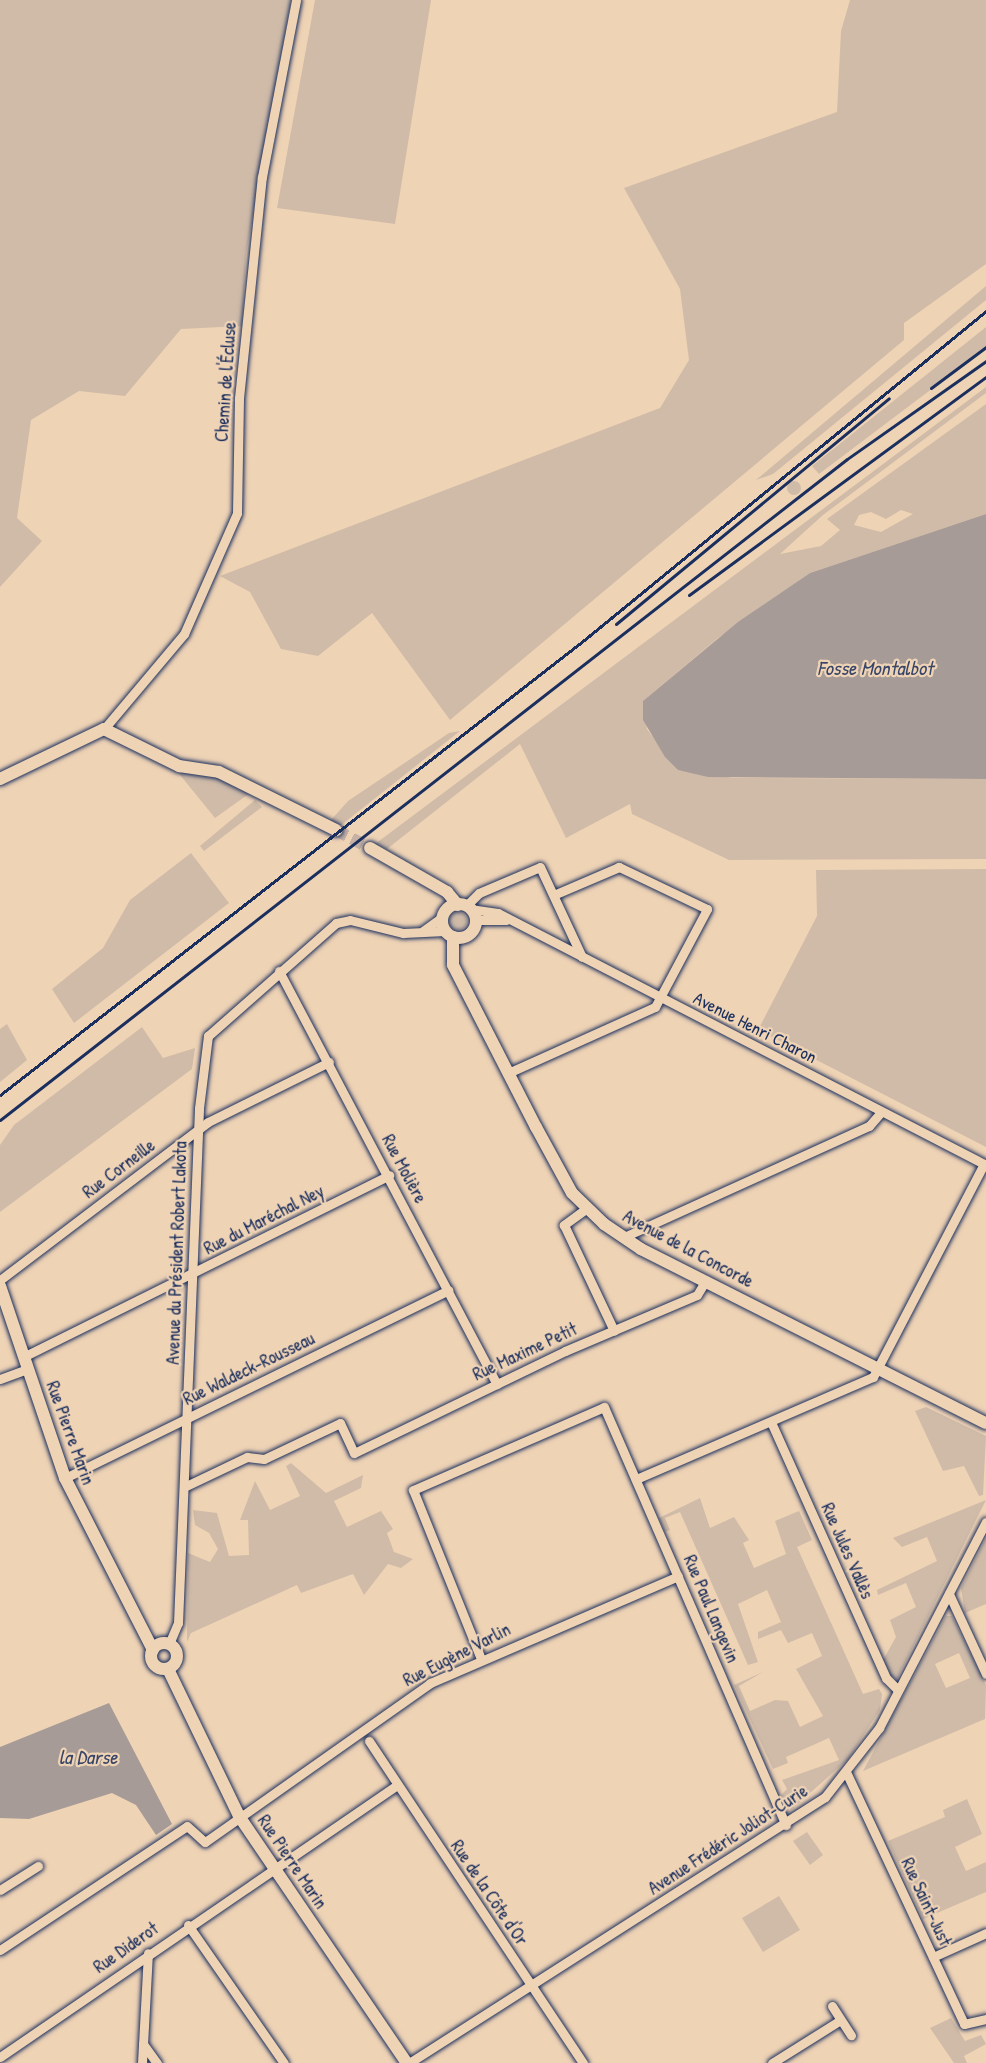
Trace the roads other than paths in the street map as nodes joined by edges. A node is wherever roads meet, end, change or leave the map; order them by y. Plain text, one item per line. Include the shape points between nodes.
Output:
1 (296, 0) edge
2 (104, 729) junction
3 (0, 779) edge
4 (336, 830) tunnel mouth
5 (370, 848) tunnel mouth
6 (556, 894) junction
7 (467, 910) junction
8 (442, 917) junction
9 (423, 931) junction
10 (449, 934) junction
11 (582, 957) junction
12 (279, 971) junction
13 (660, 998) junction
14 (329, 1062) junction
15 (508, 1073) junction
16 (881, 1112) junction
17 (199, 1129) junction
18 (985, 1164) edge
19 (389, 1175) junction
20 (587, 1208) junction
21 (624, 1238) junction
22 (193, 1274) junction
23 (0, 1280) edge
24 (706, 1280) junction
25 (0, 1286) edge
26 (448, 1290) junction
27 (614, 1331) junction
28 (25, 1363) junction
29 (879, 1369) junction
30 (0, 1379) edge
31 (496, 1384) junction
32 (186, 1419) junction
33 (771, 1422) junction
34 (986, 1423) edge
35 (65, 1478) junction
36 (636, 1479) junction
37 (184, 1487) junction
38 (986, 1522) edge
39 (678, 1576) junction
40 (949, 1594) junction
41 (169, 1644) junction
42 (153, 1650) junction
43 (482, 1659) junction
44 (168, 1669) junction
45 (986, 1674) edge
46 (898, 1690) junction
47 (369, 1741) dead end
48 (847, 1774) junction
49 (396, 1786) junction
50 (239, 1816) junction
51 (786, 1825) junction
52 (38, 1866) dead end
53 (274, 1869) junction
54 (0, 1890) edge
55 (188, 1925) junction
56 (986, 1934) edge
57 (1, 1947) edge
58 (148, 1953) junction
59 (933, 1957) junction
60 (532, 1985) junction
61 (832, 2006) dead end
62 (986, 2019) edge
63 (839, 2021) junction
64 (851, 2035) dead end
65 (143, 2044) junction
66 (0, 2057) edge
67 (142, 2063) edge
68 (157, 2063) edge
69 (284, 2063) edge
70 (408, 2063) edge
71 (583, 2063) edge
72 (772, 2063) edge

1 - 2 street, Chemin de l'Écluse via 262,177 239,398 237,513 184,633
2 - 3 street
2 - 4 street via 179,766 219,772
5 - 7 street via 447,892
6 - 7 street via 540,867 479,893
6 - 11 street
6 - 13 street via 619,867 707,909
7 - 8 street
7 - 10 street via 471,933
7 - 11 street, Avenue Henri Charon via 510,921
8 - 9 street
8 - 10 street, Avenue de la Concorde
9 - 10 street
9 - 12 street, Avenue du Président Robert Lakota via 339,922
10 - 15 street, Avenue de la Concorde via 453,965
11 - 13 street, Avenue Henri Charon
12 - 14 street, Rue Molière
12 - 17 street, Avenue du Président Robert Lakota via 208,1036
13 - 15 street via 649,1011
13 - 16 street, Avenue Henri Charon
14 - 17 street, Rue Corneille
14 - 19 street, Rue Molière
15 - 20 street, Avenue de la Concorde via 572,1193
16 - 18 street, Avenue Henri Charon
16 - 21 street via 869,1126
17 - 22 street, Avenue du Président Robert Lakota
17 - 23 street, Rue Corneille
18 - 29 street
19 - 22 street, Rue du Maréchal Ney
19 - 26 street, Rue Molière
20 - 21 street, Avenue de la Concorde
20 - 27 street via 564,1225
21 - 24 street, Avenue de la Concorde
22 - 28 street, Rue du Maréchal Ney
22 - 32 street, Avenue du Président Robert Lakota
24 - 27 street, Rue Maxime Petit via 697,1295
24 - 29 street, Avenue de la Concorde
25 - 28 street, Rue Pierre Marin
26 - 31 street, Rue Molière
26 - 32 street, Rue Waldeck-Rousseau
27 - 31 street, Rue Maxime Petit
28 - 30 street, Rue du Maréchal Ney
28 - 35 street, Rue Pierre Marin
29 - 33 street via 873,1377
29 - 34 street, Avenue de la Concorde
31 - 37 street, Rue Maxime Petit via 354,1453 340,1423 264,1459 247,1457
32 - 35 street, Rue Waldeck-Rousseau
32 - 37 street, Avenue du Président Robert Lakota
33 - 36 street
33 - 46 street, Rue Jules Vallès via 886,1678
35 - 42 street, Rue Pierre Marin
36 - 39 street, Rue Paul Langevin
36 - 43 street, Rue Paul Langevin via 604,1407 413,1490
37 - 41 street, Avenue du Président Robert Lakota via 178,1623
38 - 40 street, Avenue Frédéric Joliot-Curie
39 - 43 street, Rue Eugène Varlin
39 - 51 street, Rue Paul Langevin
40 - 45 street
40 - 46 street, Avenue Frédéric Joliot-Curie
41 - 42 street
41 - 44 street via 177,1656
42 - 44 street, Rue Pierre Marin via 156,1666
43 - 50 street, Rue Eugène Varlin via 426,1686
44 - 50 street, Rue Pierre Marin
46 - 48 street, Avenue Frédéric Joliot-Curie
47 - 49 street, Rue de la Côte d'Or
48 - 51 street, Avenue Frédéric Joliot-Curie
48 - 59 street, Rue Saint-Just
49 - 53 street, Rue Diderot
49 - 60 street, Rue de la Côte d'Or
50 - 53 street, Rue Pierre Marin
50 - 57 street, Rue Eugène Varlin via 205,1842 186,1826
51 - 60 street, Avenue Frédéric Joliot-Curie
52 - 54 street
53 - 55 street, Rue Diderot
53 - 70 street, Rue Pierre Marin
55 - 58 street, Rue Diderot
55 - 69 street
56 - 59 street
58 - 65 street
58 - 66 street, Rue Diderot
59 - 62 street, Rue Saint-Just via 964,2024
60 - 70 street, Avenue Frédéric Joliot-Curie
60 - 71 street, Rue de la Côte d'Or
61 - 63 street
63 - 64 street
63 - 72 street
65 - 67 street
65 - 68 street

